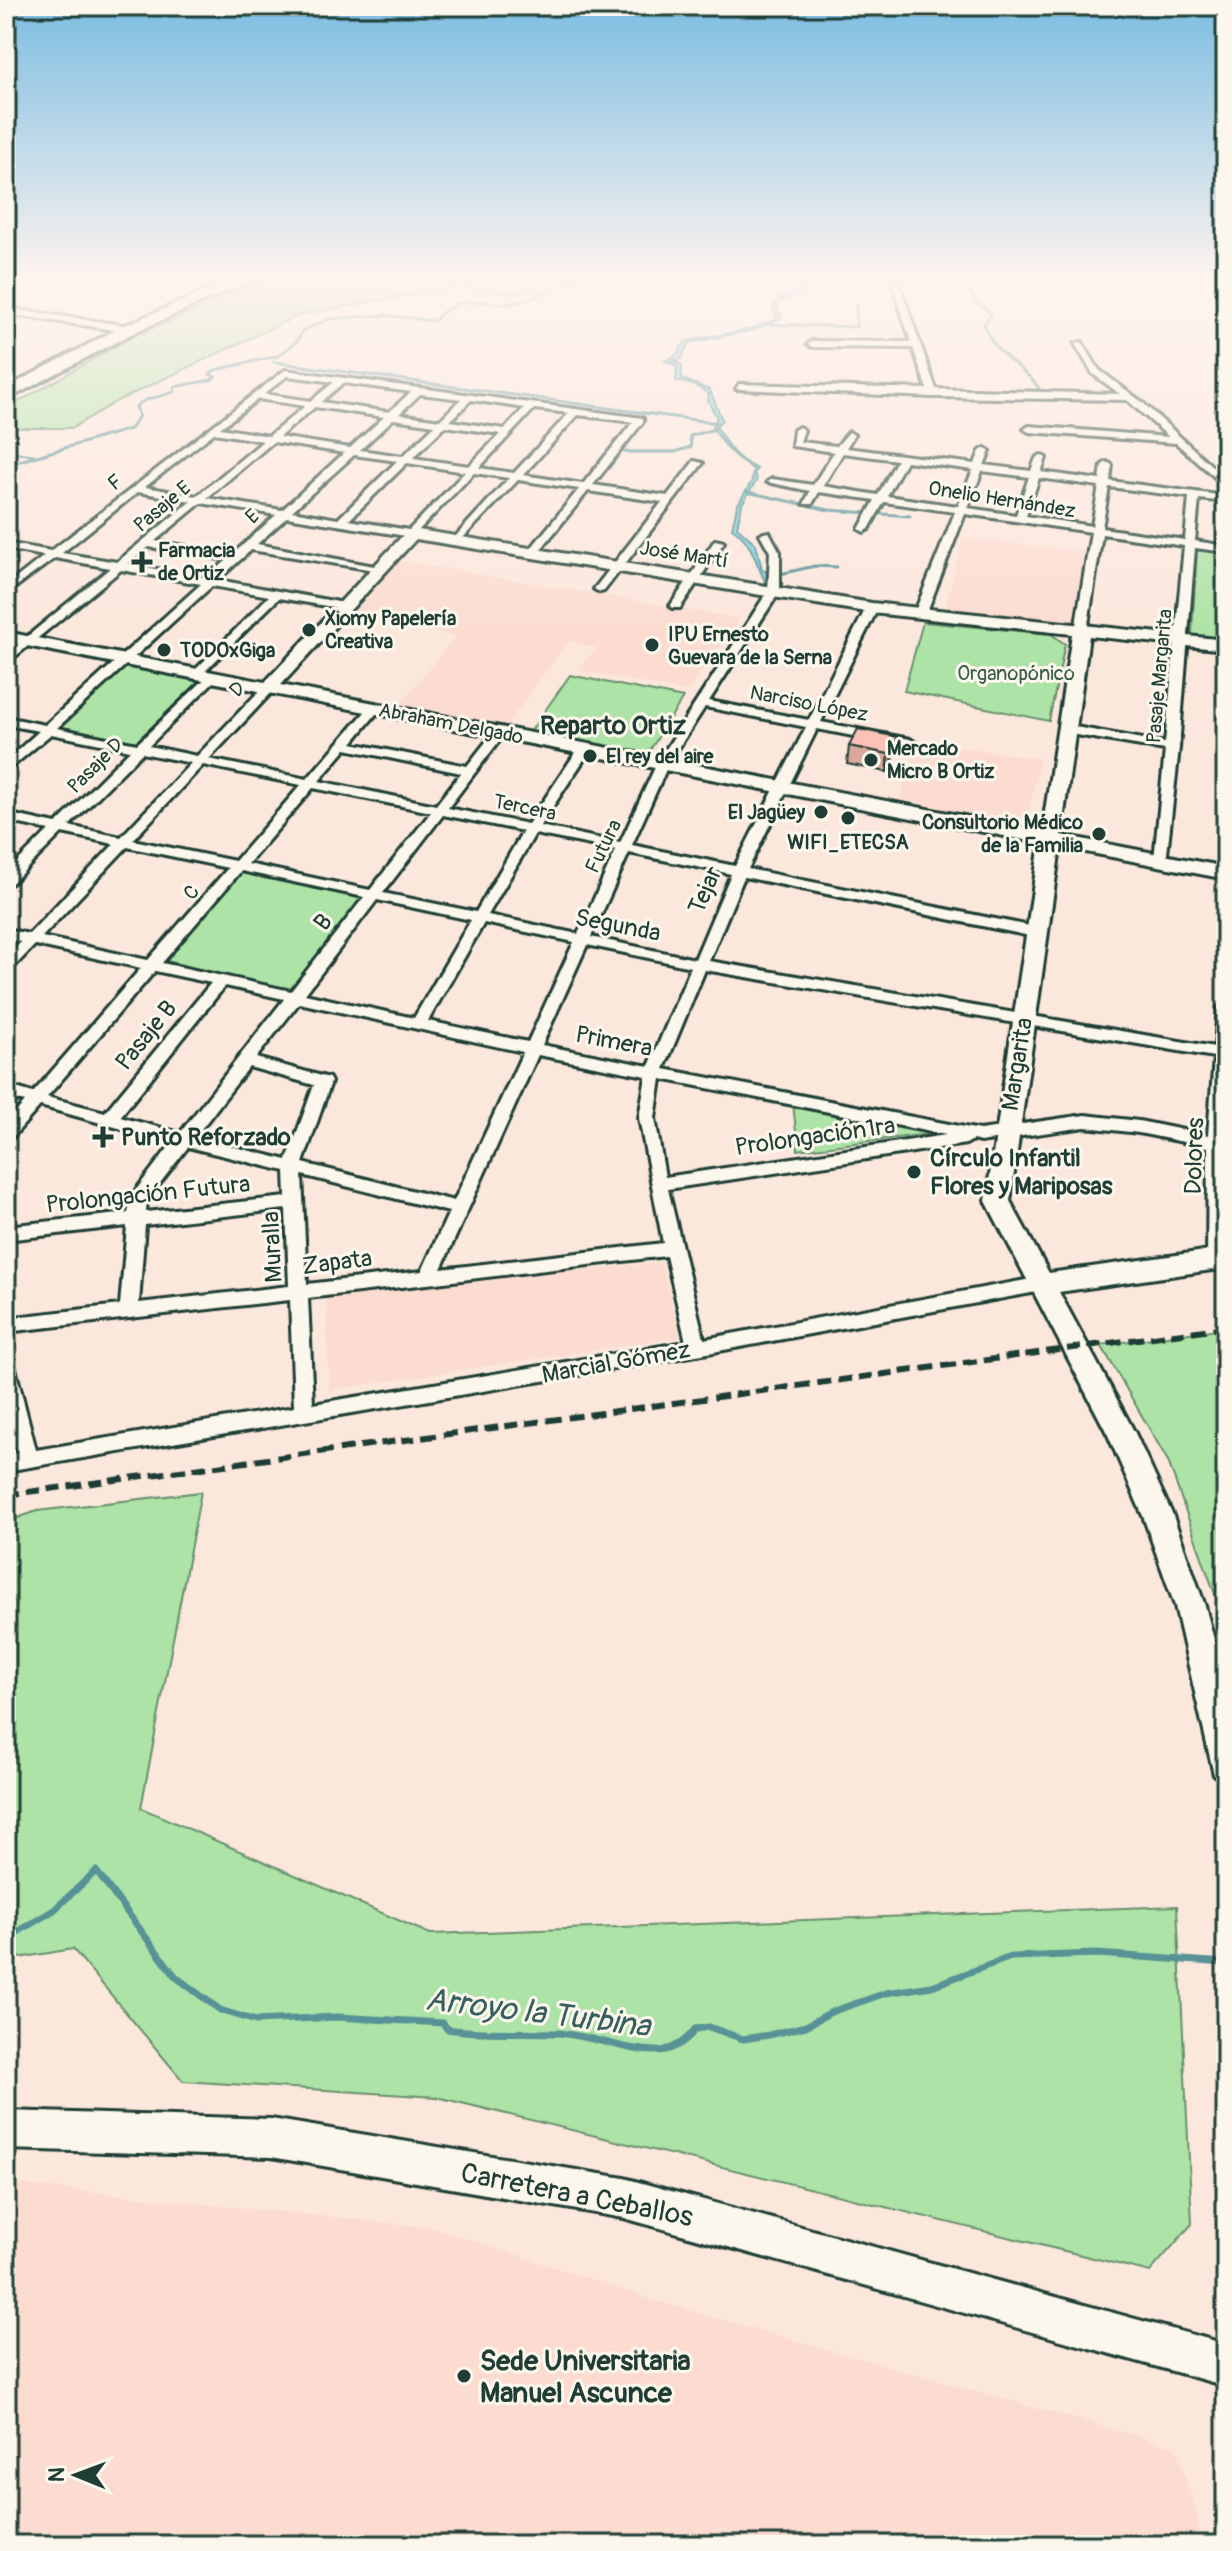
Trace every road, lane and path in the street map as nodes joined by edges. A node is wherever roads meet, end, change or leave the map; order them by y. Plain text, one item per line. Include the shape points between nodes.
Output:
1 (324, 395) edge
2 (414, 395) edge
3 (455, 395) edge
4 (1000, 395) edge
5 (1124, 395) edge
6 (256, 396) joint
7 (469, 397) junction
8 (1126, 397) junction
9 (313, 404) junction
10 (532, 405) junction
11 (575, 412) junction
12 (391, 416) junction
13 (442, 423) junction
14 (1029, 429) dead end
15 (212, 430) junction
16 (799, 430) dead end
17 (507, 432) junction
18 (849, 435) dead end
19 (271, 439) junction
20 (1182, 441) junction
21 (840, 450) junction
22 (985, 451) dead end
23 (352, 452) junction
24 (903, 458) junction
25 (1041, 458) dead end
26 (405, 460) junction
27 (698, 463) dead end
28 (1107, 465) dead end
29 (978, 469) junction
30 (471, 470) junction
31 (1034, 476) junction
32 (516, 477) junction
33 (772, 482) dead end
34 (1226, 484) edge
35 (1104, 486) junction
36 (585, 487) junction
37 (136, 489) junction
38 (816, 489) junction
39 (1194, 496) junction
40 (199, 499) junction
41 (880, 499) junction
42 (1226, 499) edge
43 (670, 500) junction
44 (808, 502) dead end
45 (959, 510) junction
46 (285, 513) junction
47 (1020, 519) junction
48 (341, 522) junction
49 (864, 529) dead end
50 (1098, 531) junction
51 (412, 534) junction
52 (765, 534) dead end
53 (458, 540) junction
54 (719, 542) dead end
55 (146, 543) junction
56 (1190, 544) junction
57 (6, 546) edge
58 (249, 546) junction
59 (1226, 549) edge
60 (533, 552) junction
61 (52, 554) junction
62 (237, 558) junction
63 (619, 565) junction
64 (118, 566) junction
65 (380, 568) junction
66 (695, 578) junction
67 (211, 582) junction
68 (600, 589) dead end
69 (6, 591) edge
70 (774, 591) junction
71 (277, 594) junction
72 (344, 606) junction
73 (676, 606) dead end
74 (872, 608) junction
75 (920, 614) junction
76 (1081, 631) junction
77 (6, 637) edge
78 (28, 641) junction
79 (1182, 641) junction
80 (1226, 645) edge
81 (6, 660) edge
82 (126, 660) junction
83 (205, 675) junction
84 (269, 688) junction
85 (701, 703) junction
86 (375, 708) junction
87 (6, 721) edge
88 (812, 724) junction
89 (1064, 729) junction
90 (49, 730) junction
91 (500, 732) junction
92 (910, 743) dead end
93 (343, 745) junction
94 (140, 748) junction
95 (1173, 748) junction
96 (585, 749) junction
97 (200, 761) junction
98 (663, 763) junction
99 (8, 765) edge
100 (470, 771) junction
101 (310, 783) junction
102 (782, 787) junction
103 (440, 810) junction
104 (6, 817) edge
105 (61, 827) junction
106 (531, 829) junction
107 (1048, 838) junction
108 (124, 841) junction
109 (623, 848) junction
110 (1161, 860) junction
111 (239, 866) junction
112 (739, 872) junction
113 (1226, 873) edge
114 (6, 881) edge
115 (373, 897) junction
116 (479, 920) junction
117 (1035, 932) junction
118 (6, 934) edge
119 (32, 940) junction
120 (581, 940) junction
121 (698, 964) junction
122 (153, 966) junction
123 (6, 967) edge
124 (221, 981) junction
125 (295, 998) junction
126 (1226, 1008) edge
127 (1024, 1019) junction
128 (418, 1024) junction
129 (530, 1048) junction
130 (1224, 1054) edge
131 (246, 1061) junction
132 (654, 1073) junction
133 (6, 1091) edge
134 (35, 1100) junction
135 (108, 1120) junction
136 (1006, 1133) junction
137 (6, 1134) edge
138 (980, 1136) junction
139 (184, 1140) junction
140 (1216, 1143) junction
141 (293, 1167) junction
142 (658, 1184) junction
143 (294, 1202) junction
144 (458, 1208) junction
145 (134, 1220) junction
146 (6, 1233) edge
147 (673, 1249) junction
148 (1221, 1258) edge
149 (429, 1275) junction
150 (1042, 1284) junction
151 (299, 1291) junction
152 (129, 1310) junction
153 (6, 1325) edge
154 (697, 1348) junction
155 (6, 1368) edge
156 (304, 1415) junction
157 (29, 1461) junction
158 (6, 1463) edge
159 (1226, 1764) edge
160 (6, 2130) edge
161 (1226, 2365) edge

1 - 9 street, Pasaje E
2 - 12 street, E
3 - 7 street
4 - 8 street
5 - 8 street
6 - 9 street
6 - 15 street, F
7 - 10 street
7 - 13 street
8 - 20 street
9 - 12 street
9 - 19 street, Pasaje E
10 - 11 street
10 - 17 street, D
11 - 32 street
11 - 36 street via 640,420
12 - 13 street
12 - 23 street, E
13 - 17 street
13 - 26 street
14 - 20 street
15 - 19 street
15 - 37 street, F
16 - 21 street via 795,444
17 - 30 street, D
18 - 21 street
19 - 23 street
19 - 40 street, Pasaje E
20 - 34 street
21 - 24 street
21 - 38 street
22 - 29 street
23 - 26 street
23 - 46 street, E
24 - 29 street
24 - 41 street
25 - 31 street
26 - 30 street
26 - 48 street
27 - 43 street
28 - 35 street, Margarita
29 - 31 street
29 - 45 street
30 - 32 street
30 - 51 street, D
31 - 35 street
31 - 47 street
32 - 36 street
32 - 53 street
33 - 38 street, Onelio Hernández
35 - 39 street
35 - 50 street, Margarita
36 - 43 street
36 - 60 street
37 - 40 street, José Martí
37 - 61 street, F
38 - 41 street, Onelio Hernández
38 - 44 street
39 - 42 street
39 - 56 street, Pasaje Margarita
40 - 46 street, José Martí
40 - 55 street, Pasaje E
41 - 45 street, Onelio Hernández
41 - 49 street
43 - 63 street
45 - 47 street, Onelio Hernández
45 - 75 street
46 - 48 street, José Martí
46 - 58 street, E
47 - 50 street, Onelio Hernández
48 - 51 street, José Martí
50 - 56 street, Onelio Hernández
50 - 76 street, Margarita
51 - 53 street, José Martí
51 - 65 street, D
52 - 70 street via 775,552
53 - 60 street, José Martí
54 - 66 street
55 - 62 street
55 - 64 street, Pasaje E
56 - 59 street, Onelio Hernández
56 - 79 street, Pasaje Margarita
57 - 61 street
58 - 62 street, E
58 - 65 street
60 - 63 street, José Martí
61 - 64 street
61 - 69 street, F
62 - 67 street, E
63 - 66 street, José Martí
63 - 68 street
64 - 67 street
64 - 78 street, Pasaje E
65 - 72 street, D
66 - 70 street, José Martí
66 - 73 street
67 - 71 street
67 - 82 street, E
70 - 74 street, José Martí
70 - 85 street, Futura
71 - 72 street
71 - 83 street, Pasaje D
72 - 84 street, D
74 - 75 street, José Martí
74 - 88 street, Tejar
75 - 76 street, José Martí
76 - 79 street, José Martí
76 - 89 street, Margarita
77 - 78 street, Abraham Delgado
78 - 81 street, Pasaje E
78 - 82 street, Abraham Delgado
79 - 80 street, José Martí
79 - 95 street, Pasaje Margarita
82 - 83 street, Abraham Delgado
82 - 90 street, E
83 - 84 street, Abraham Delgado
83 - 94 street, Pasaje D
84 - 86 street, Abraham Delgado
84 - 97 street, D
85 - 88 street, Narciso López
85 - 98 street, Futura
86 - 91 street, Abraham Delgado
86 - 93 street, C
87 - 90 street, Tercera
88 - 92 street, Narciso López
88 - 102 street, Tejar
89 - 95 street
89 - 107 street, Margarita
90 - 94 street, Tercera
90 - 99 street, E
91 - 96 street, Abraham Delgado
91 - 100 street, B
93 - 100 street
93 - 101 street, C
94 - 97 street, Tercera
94 - 105 street, Pasaje D
95 - 110 street, Pasaje Margarita
96 - 98 street, Abraham Delgado
96 - 106 street
97 - 101 street, Tercera
97 - 108 street, D
98 - 102 street, Abraham Delgado
98 - 109 street, Futura
100 - 103 street, B
101 - 103 street, Tercera
101 - 111 street, C
102 - 107 street, Abraham Delgado
102 - 112 street, Tejar
103 - 106 street, Tercera
103 - 115 street, B
104 - 105 street, Segunda
105 - 108 street, Segunda
105 - 114 street, Pasaje D
106 - 109 street, Tercera
106 - 116 street
107 - 110 street, Abraham Delgado
107 - 117 street, Margarita
108 - 111 street, Segunda
108 - 119 street, D
109 - 112 street, Tercera
109 - 120 street, Futura
110 - 113 street, Abraham Delgado
111 - 115 street, Segunda
111 - 122 street, C
112 - 117 street, Tercera
112 - 121 street, Tejar
115 - 116 street, Segunda
115 - 125 street, B
116 - 120 street, Segunda
116 - 128 street
117 - 127 street, Margarita
118 - 119 street, Primera
119 - 122 street, Primera
119 - 123 street, D
120 - 121 street, Segunda
120 - 129 street, Futura
121 - 127 street, Segunda
121 - 132 street, Tejar
122 - 124 street, Primera
122 - 134 street, C
124 - 125 street, Primera
124 - 135 street, Pasaje B
125 - 128 street, Primera
125 - 131 street, B
126 - 130 street, Dolores
127 - 130 street, Segunda
127 - 136 street, Margarita
128 - 129 street, Primera
129 - 132 street, Primera
129 - 144 street, Futura
130 - 140 street, Dolores
131 - 139 street, B
131 - 141 street, Muralla via 323,1082
132 - 138 street, Primera
132 - 142 street, Tejar via 647,1118
133 - 134 street
134 - 135 street
134 - 137 street, C
135 - 139 street
136 - 138 street, Primera
136 - 140 street, Primera via 1085,1121
136 - 150 street, Margarita via 998,1201
138 - 142 street, Prolongación1ra
139 - 141 street
139 - 145 street, B via 138,1199
140 - 148 street, Dolores
141 - 143 street, Muralla
141 - 144 street
142 - 147 street, Tejar
143 - 145 street, Prolongación Futura
143 - 151 street, Muralla
144 - 149 street, Futura
145 - 146 street, Prolongación Futura
145 - 152 street
147 - 149 street, Zapata
147 - 154 street, Tejar
148 - 150 street, Marcial Gómez
149 - 151 street, Zapata
150 - 154 street, Marcial Gómez
150 - 159 street, Margarita via 1121,1433 1158,1516 1190,1606
151 - 152 street, Zapata
151 - 156 street, Muralla
152 - 153 street, Zapata
154 - 156 street, Marcial Gómez
155 - 157 street
156 - 157 street, Marcial Gómez
157 - 158 street, Marcial Gómez
160 - 161 street, Carretera a Ceballos via 271,2138 624,2198

